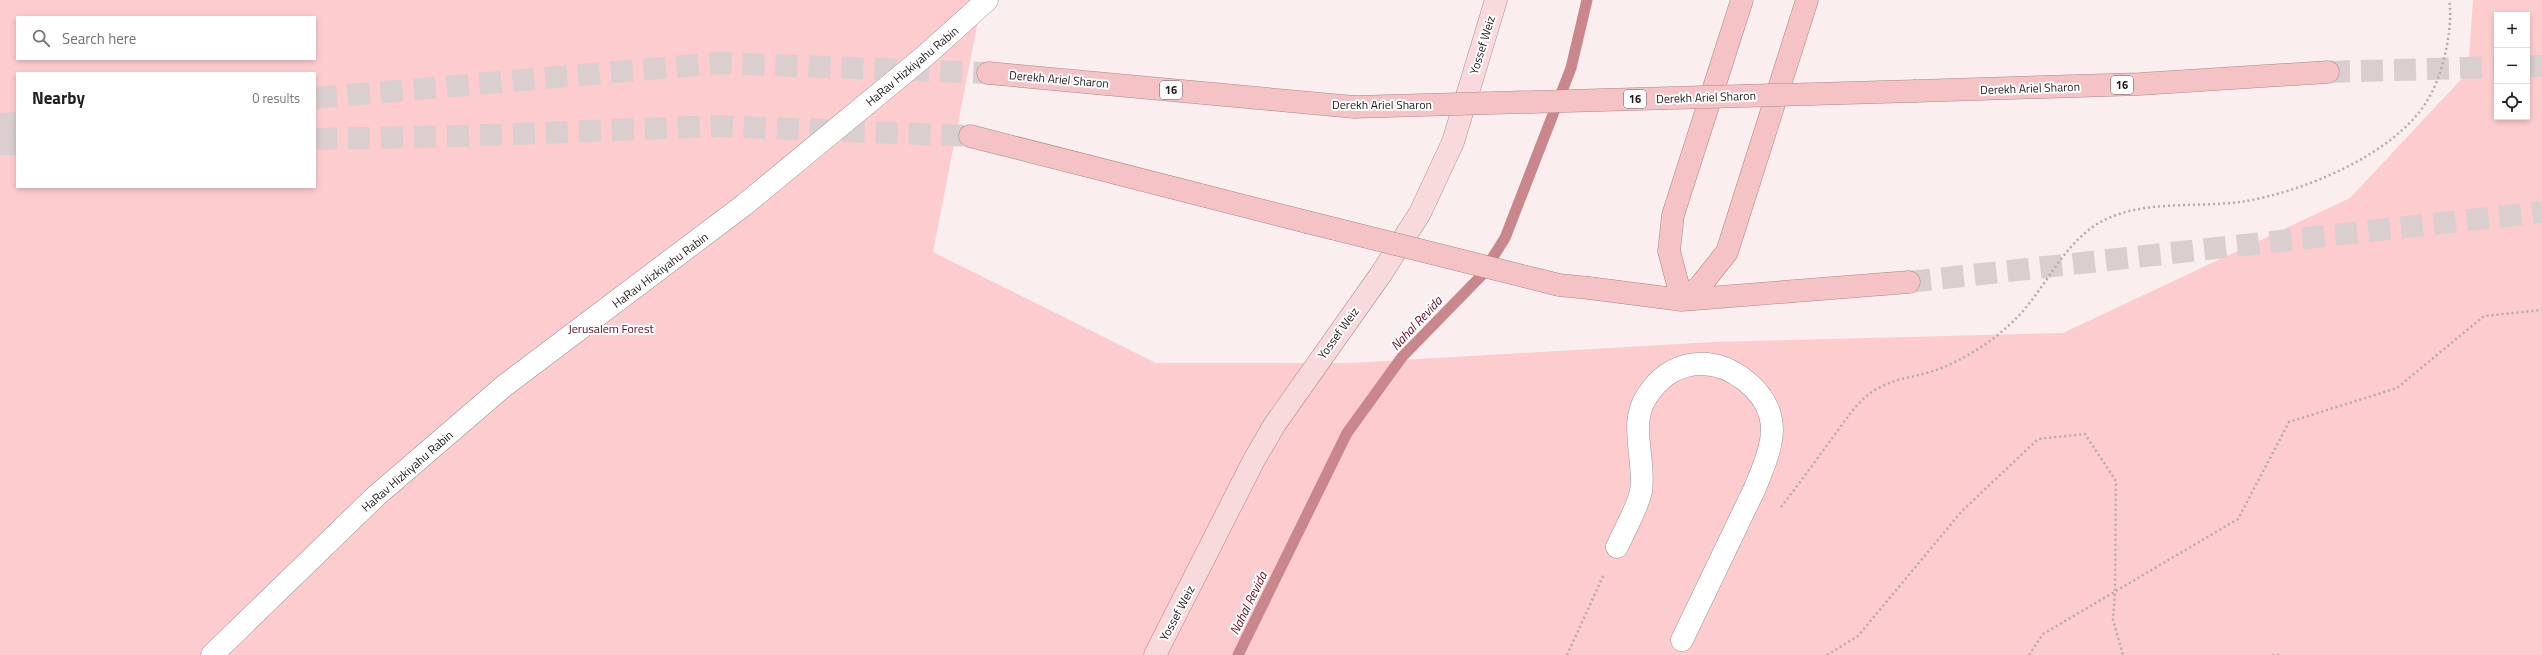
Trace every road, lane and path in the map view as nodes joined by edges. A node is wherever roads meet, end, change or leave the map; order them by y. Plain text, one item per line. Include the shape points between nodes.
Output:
1 (987, 0) edge
2 (1496, 0) edge
3 (1742, 0) edge
4 (1807, 0) edge
5 (2449, 0) edge
6 (2328, 72) tunnel mouth
7 (988, 73) tunnel mouth
8 (970, 136) tunnel mouth
9 (1909, 282) tunnel mouth
10 (1682, 300) junction
11 (2542, 310) edge
12 (1776, 514) dead end
13 (1617, 547) joint
14 (2115, 592) junction
15 (1682, 640) dead end
16 (212, 655) edge
17 (1155, 655) edge
18 (1567, 655) edge
19 (1827, 655) edge
20 (2028, 655) edge
21 (2123, 655) edge
22 (2272, 655) edge
23 (2282, 655) edge

1 - 16 street, HaRav Hizkiyahu Rabin via 926,55 744,205 504,386 376,496
2 - 17 main road, Yossef Weiz via 1453,142 1420,213 1275,424 1254,460
3 - 10 highway via 1673,215 1669,251
4 - 10 highway via 1727,252 1700,286
5 - 12 path via 2448,40 2440,74 2427,102 2408,123 2381,146 2337,172 2281,192 2242,201 2145,209 2099,223 2080,236 2028,306 1989,342 1939,369 1888,383 1861,399
6 - 7 highway, Derekh Ariel Sharon / 16, bridge via 2140,84 1354,107
8 - 10 highway, bridge via 1559,285
9 - 10 highway
11 - 14 path via 2484,316 2397,388 2289,422 2238,519
13 - 15 street via 1641,491 1639,423 1646,396 1670,372 1688,365 1703,363 1720,366 1737,374 1754,388 1764,402 1770,415 1772,435 1755,488
13 - 18 path
14 - 19 path via 2116,481 2085,434 2038,439 1962,511 1858,636
14 - 20 path via 2043,634
14 - 21 path via 2113,620
22 - 23 path

